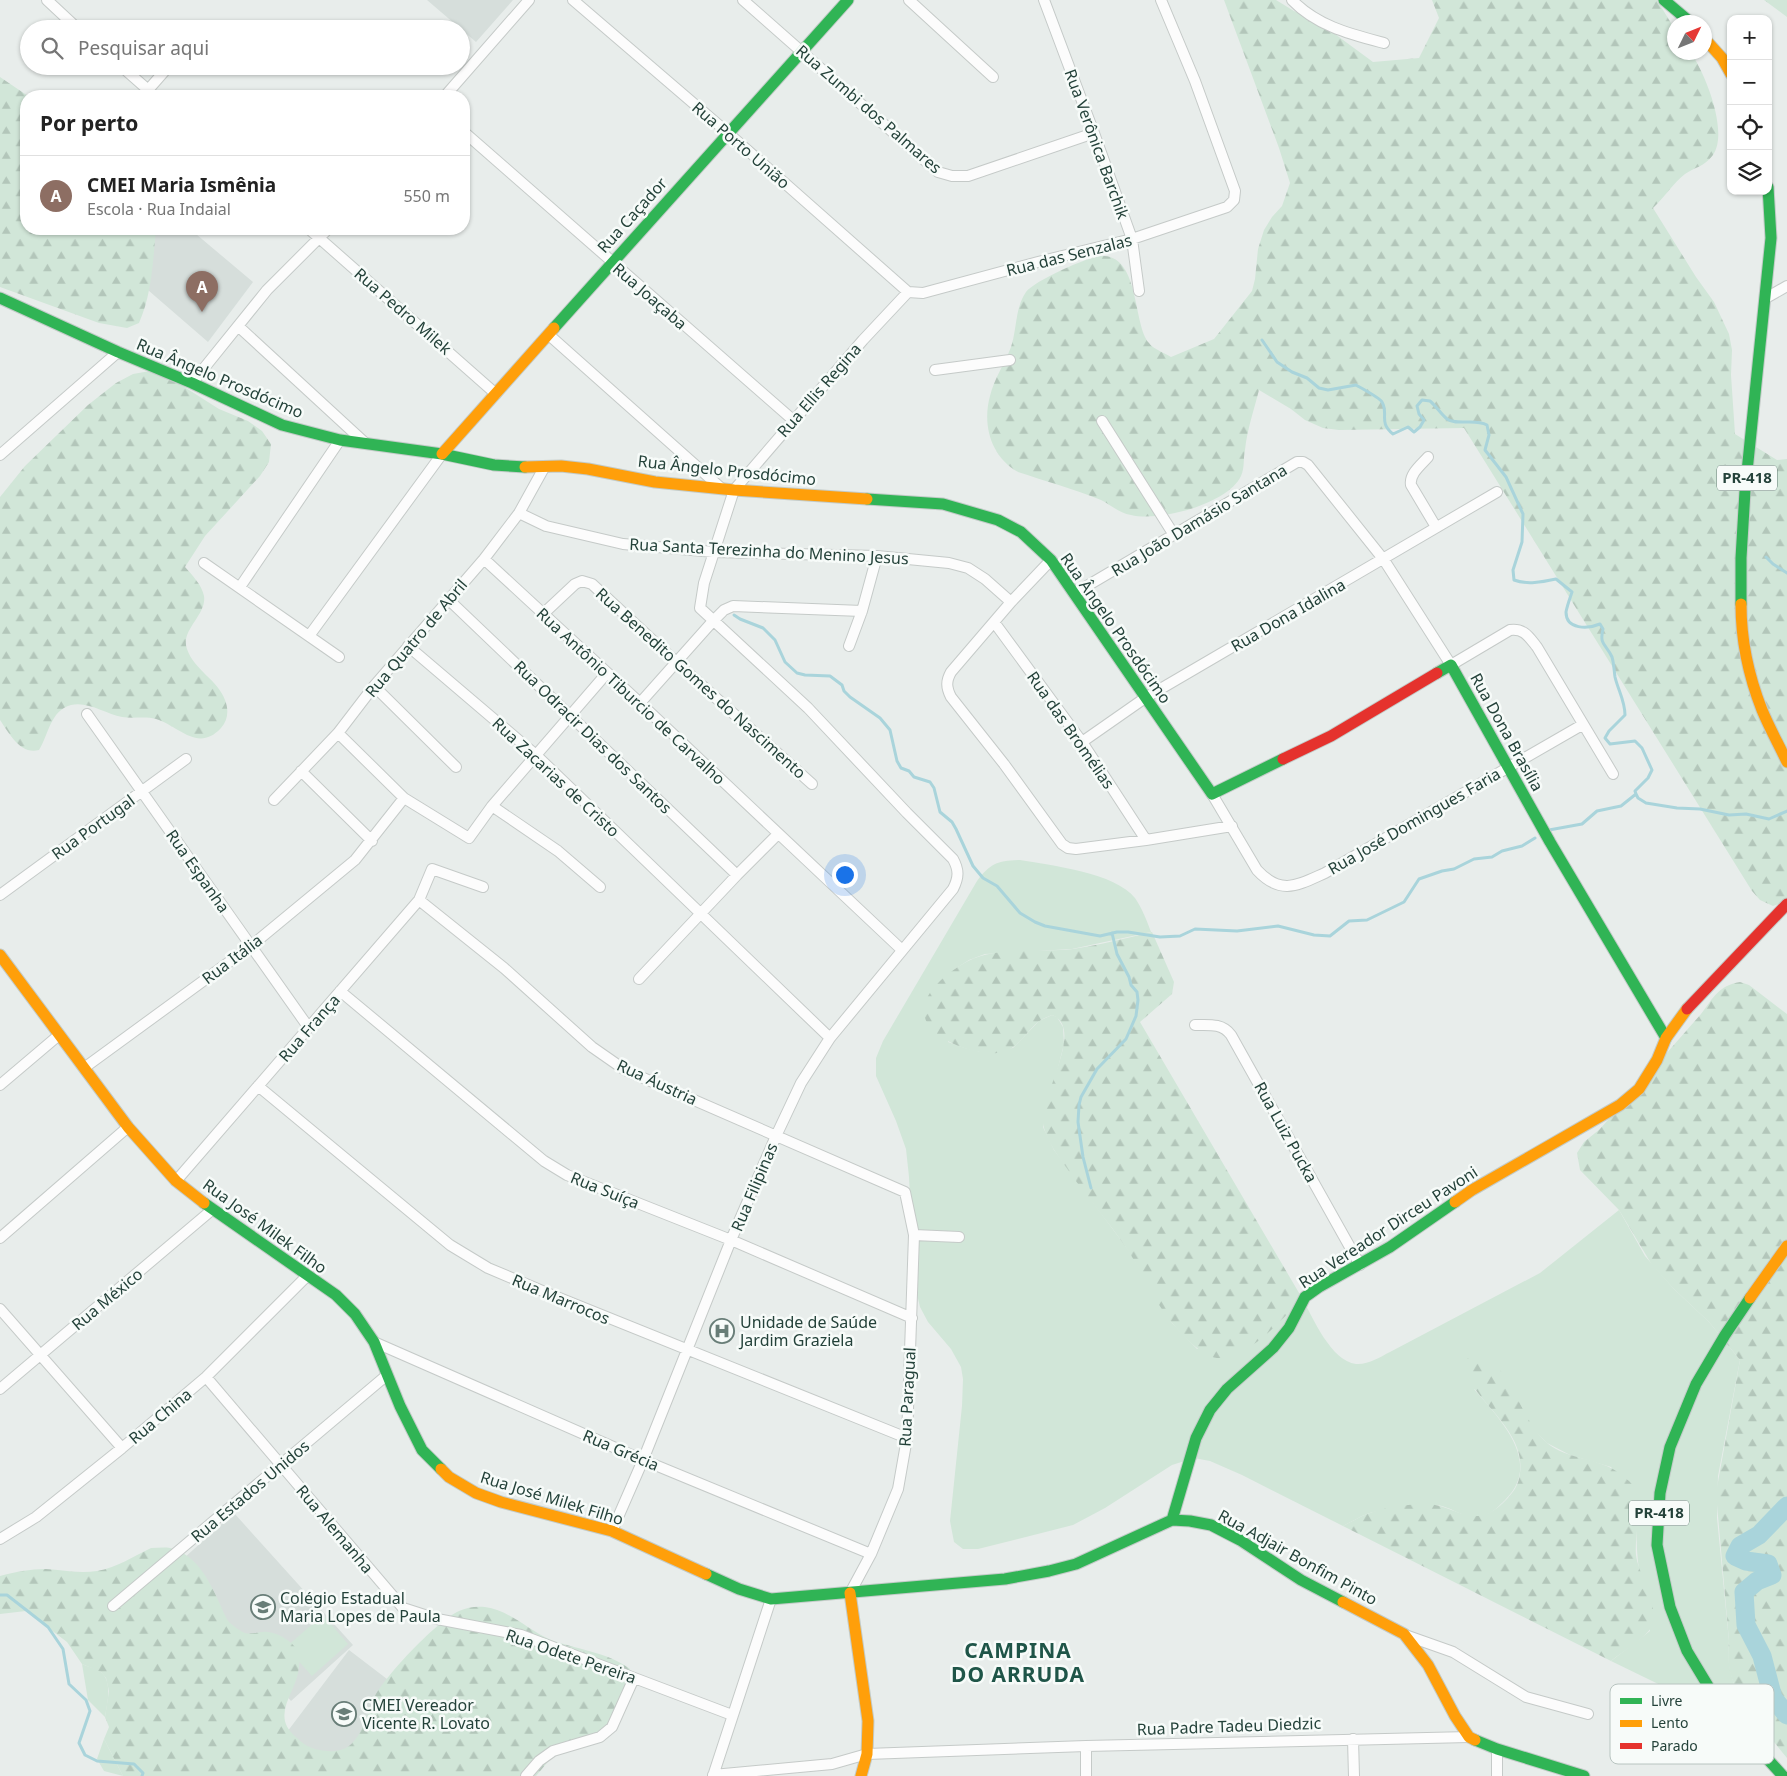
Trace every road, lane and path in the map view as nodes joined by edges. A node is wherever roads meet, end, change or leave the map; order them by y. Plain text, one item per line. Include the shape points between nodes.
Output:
1 (47, 0) edge
2 (529, 0) edge
3 (573, 0) edge
4 (744, 0) edge
5 (848, 0) edge
6 (909, 0) edge
7 (1044, 0) edge
8 (1161, 0) edge
9 (1292, 0) edge
10 (1664, 0) edge
11 (1682, 15) edge
12 (68, 20) edge
13 (1384, 43) dead end
14 (1712, 47) edge
15 (802, 52) junction
16 (470, 67) edge
17 (1727, 67) edge
18 (131, 75) edge
19 (164, 75) edge
20 (463, 75) edge
21 (993, 77) dead end
22 (148, 90) edge
23 (154, 90) edge
24 (450, 90) edge
25 (728, 133) junction
26 (1094, 133) junction
27 (470, 137) edge
28 (1769, 195) edge
29 (316, 235) edge
30 (323, 235) edge
31 (320, 238) junction
32 (1132, 240) junction
33 (612, 262) junction
34 (1787, 286) edge
35 (1139, 291) dead end
36 (908, 292) junction
37 (0, 298) edge
38 (1766, 298) junction
39 (238, 326) junction
40 (549, 336) junction
41 (118, 352) junction
42 (1010, 360) dead end
43 (935, 370) dead end
44 (192, 383) junction
45 (496, 394) junction
46 (793, 420) junction
47 (1102, 421) dead end
48 (340, 440) junction
49 (364, 442) junction
50 (442, 454) junction
51 (0, 456) edge
52 (1428, 457) dead end
53 (1297, 462) joint
54 (545, 466) junction
55 (721, 488) junction
56 (734, 490) junction
57 (1497, 492) dead end
58 (519, 514) junction
59 (1436, 527) junction
60 (1174, 535) junction
61 (714, 552) junction
62 (877, 556) junction
63 (484, 559) junction
64 (1052, 560) junction
65 (1384, 560) junction
66 (204, 562) dead end
67 (240, 587) junction
68 (1075, 593) junction
69 (449, 600) junction
70 (1012, 602) junction
71 (862, 612) junction
72 (543, 614) junction
73 (713, 621) junction
74 (994, 622) junction
75 (309, 636) junction
76 (408, 646) junction
77 (849, 646) dead end
78 (339, 657) dead end
79 (677, 663) junction
80 (1451, 665) junction
81 (607, 673) junction
82 (374, 686) junction
83 (1145, 698) junction
84 (640, 703) junction
85 (87, 714) dead end
86 (570, 716) junction
87 (1582, 725) junction
88 (338, 733) junction
89 (1082, 742) junction
90 (536, 755) junction
91 (186, 759) dead end
92 (1787, 762) edge
93 (1508, 766) junction
94 (456, 767) dead end
95 (301, 771) junction
96 (1613, 774) dead end
97 (812, 784) dead end
98 (143, 791) junction
99 (1212, 794) junction
100 (404, 798) junction
101 (274, 800) dead end
102 (492, 806) junction
103 (1232, 826) junction
104 (778, 834) junction
105 (1146, 840) junction
106 (372, 841) junction
107 (737, 875) junction
108 (1267, 881) joint
109 (483, 887) dead end
110 (600, 887) dead end
111 (0, 895) edge
112 (419, 900) junction
113 (1787, 904) edge
114 (700, 913) junction
115 (251, 946) junction
116 (902, 950) junction
117 (0, 955) edge
118 (639, 979) dead end
119 (340, 991) junction
120 (1195, 1025) dead end
121 (309, 1028) junction
122 (59, 1034) junction
123 (830, 1038) junction
124 (1666, 1038) junction
125 (84, 1068) junction
126 (0, 1085) edge
127 (258, 1086) junction
128 (128, 1127) junction
129 (776, 1136) junction
130 (176, 1180) junction
131 (905, 1192) joint
132 (213, 1209) junction
133 (914, 1234) junction
134 (959, 1237) dead end
135 (0, 1238) edge
136 (731, 1240) junction
137 (1787, 1246) edge
138 (1360, 1265) junction
139 (307, 1276) junction
140 (0, 1309) edge
141 (912, 1318) junction
142 (374, 1342) junction
143 (687, 1350) junction
144 (42, 1355) junction
145 (387, 1374) junction
146 (206, 1377) junction
147 (0, 1389) edge
148 (907, 1438) junction
149 (122, 1448) junction
150 (643, 1460) junction
151 (280, 1465) junction
152 (1172, 1520) junction
153 (612, 1531) junction
154 (0, 1539) edge
155 (871, 1554) junction
156 (386, 1589) joint
157 (850, 1593) junction
158 (771, 1599) junction
159 (113, 1606) dead end
160 (1404, 1634) junction
161 (634, 1678) junction
162 (1707, 1684) edge
163 (1588, 1714) dead end
164 (732, 1715) junction
165 (1469, 1737) junction
166 (1353, 1739) junction
167 (1086, 1746) junction
168 (1497, 1750) junction
169 (867, 1754) junction
170 (1772, 1764) edge
171 (526, 1776) edge
172 (713, 1776) edge
173 (861, 1776) edge
174 (1086, 1776) edge
175 (1354, 1776) edge
176 (1497, 1776) edge
177 (1584, 1776) edge
178 (1783, 1776) edge

1 - 12 street
2 - 16 street
3 - 25 street, Rua Porto União
4 - 15 street, Rua Zumbi dos Palmares
5 - 15 main road, Rua Caçador
6 - 21 street
7 - 26 street, Rua Verônica Barchik
8 - 32 street, Rua das Senzalas via 1196,81 1235,191 1234,200 1227,207
9 - 13 street via 1318,21 1342,32
10 - 11 main road
14 - 17 main road
15 - 25 main road, Rua Caçador
15 - 26 street, Rua Zumbi dos Palmares via 938,172 952,176 968,176
18 - 22 street
19 - 23 street
20 - 24 street
25 - 33 main road, Rua Caçador
25 - 36 street, Rua Porto União
26 - 32 street, Rua Verônica Barchik
27 - 33 street, Rua Joaçaba
28 - 38 main road, PR-418 via 1772,238
29 - 31 street, Rua Pedro Milek
30 - 31 street
31 - 39 street via 267,290
31 - 45 street, Rua Pedro Milek
32 - 35 street, Rua Verônica Barchik
32 - 36 street, Rua das Senzalas via 923,293
33 - 40 main road, Rua Caçador
33 - 46 street, Rua Joaçaba
34 - 38 street
36 - 46 street, Rua Ellis Regina
37 - 41 main road, Rua Ângelo Prosdócimo
38 - 92 main road, PR-418 via 1745,491 1741,617 1748,668 1762,710
39 - 44 street
39 - 49 street
40 - 45 main road, Rua Caçador
40 - 55 street
41 - 44 main road, Rua Ângelo Prosdócimo
41 - 51 street
42 - 43 street
44 - 48 main road, Rua Ângelo Prosdócimo via 282,425
45 - 50 main road, Rua Caçador
46 - 56 street, Rua Ellis Regina
47 - 60 street
48 - 49 main road, Rua Ângelo Prosdócimo
48 - 67 street
49 - 50 main road, Rua Ângelo Prosdócimo
50 - 54 main road, Rua Ângelo Prosdócimo via 494,465
50 - 75 street
52 - 59 street via 1410,480
53 - 60 street, Rua João Damásio Santana
53 - 65 street, Rua Dona Brasília via 1308,465
54 - 55 main road, Rua Ângelo Prosdócimo
54 - 58 street, Rua Quatro de Abril
55 - 56 main road, Rua Ângelo Prosdócimo
56 - 61 street
56 - 64 main road, Rua Ângelo Prosdócimo via 944,504 1014,528
57 - 59 street, Rua Dona Idalina
58 - 61 street, Rua Santa Terezinha do Menino Jesus via 546,526 623,544
58 - 63 street, Rua Quatro de Abril
59 - 65 street, Rua Dona Idalina
60 - 68 street, Rua João Damásio Santana
61 - 62 street, Rua Santa Terezinha do Menino Jesus
61 - 73 street via 700,608
62 - 70 street, Rua Santa Terezinha do Menino Jesus via 949,562 968,568
62 - 71 street
63 - 69 street, Rua Quatro de Abril
63 - 72 street, Rua Antônio Tiburcio de Carvalho
64 - 68 main road, Rua Ângelo Prosdócimo
64 - 70 street
65 - 80 street, Rua Dona Brasília
65 - 83 street, Rua Dona Idalina
66 - 67 street
67 - 75 street
68 - 83 main road, Rua Ângelo Prosdócimo
69 - 76 street, Rua Quatro de Abril
69 - 86 street, Rua Odracir Dias dos Santos
70 - 74 street
71 - 73 street via 733,606
71 - 77 street
72 - 79 street, Rua Benedito Gomes do Nascimento via 575,584 582,581 592,584
72 - 81 street, Rua Antônio Tiburcio de Carvalho
73 - 79 street
73 - 116 street, Rua Filipinas via 808,708 953,858 958,868 953,889
74 - 89 street, Rua das Bromélias
74 - 105 street via 951,672 947,679 951,697 1062,844 1076,849
75 - 78 street
76 - 82 street, Rua Quatro de Abril
76 - 90 street, Rua Zacarias de Cristo
79 - 84 street
79 - 97 street, Rua Benedito Gomes do Nascimento
80 - 87 street via 1510,630 1518,629 1526,633 1537,647
80 - 93 main road, Rua Dona Brasília
80 - 99 main road via 1331,736
81 - 84 street, Rua Antônio Tiburcio de Carvalho
81 - 86 street
82 - 88 street, Rua Quatro de Abril
82 - 94 street
83 - 89 street, Rua Dona Idalina
83 - 99 main road, Rua Ângelo Prosdócimo
84 - 104 street, Rua Antônio Tiburcio de Carvalho
85 - 98 street, Rua Espanha
86 - 90 street
86 - 107 street, Rua Odracir Dias dos Santos
87 - 93 street, Rua José Domingues Faria
87 - 96 street
88 - 95 street, Rua Quatro de Abril
88 - 100 street
89 - 105 street, Rua das Bromélias
90 - 102 street
90 - 114 street, Rua Zacarias de Cristo
91 - 98 street, Rua Portugal
93 - 108 street, Rua José Domingues Faria via 1325,873 1287,886
93 - 124 main road, Rua Dona Brasília
95 - 101 street, Rua Quatro de Abril
95 - 106 street
98 - 111 street, Rua Portugal
98 - 115 street, Rua Espanha
99 - 103 street, Rua Ângelo Prosdócimo
100 - 102 street via 469,838
100 - 106 street, Rua Itália
102 - 110 street via 558,851
103 - 105 street
103 - 108 street, Rua Ângelo Prosdócimo via 1257,870
104 - 107 street
104 - 116 street, Rua Antônio Tiburcio de Carvalho
106 - 115 street, Rua Itália via 355,860
107 - 114 street
109 - 112 street, Rua França via 432,869
112 - 119 street, Rua França
112 - 129 street, Rua Áustria via 504,968 592,1048 625,1070
113 - 124 main road, Rua Vereador Dirceu Pavoni via 1691,1003
114 - 118 street
114 - 123 street, Rua Zacarias de Cristo
115 - 121 street, Rua Espanha
115 - 125 street, Rua Itália
116 - 123 street, Rua Filipinas
117 - 122 main road, Rua José Milek Filho
119 - 121 street, Rua França
119 - 136 street, Rua Suíça via 544,1161 567,1175
120 - 138 street, Rua Luiz Pucka via 1227,1029
121 - 127 street, Rua França
122 - 125 main road, Rua José Milek Filho
122 - 126 street
123 - 129 street, Rua Filipinas via 801,1083
124 - 138 main road, Rua Vereador Dirceu Pavoni via 1658,1060 1639,1089 1620,1106 1472,1190
125 - 128 main road, Rua José Milek Filho
127 - 130 street, Rua França
127 - 143 street, Rua Marrocos via 450,1245 488,1268
128 - 130 main road, Rua José Milek Filho
128 - 135 street
129 - 131 street, Rua Áustria
129 - 136 street, Rua Filipinas
130 - 132 main road, Rua José Milek Filho
131 - 133 street, Rua Paragual
132 - 139 main road, Rua José Milek Filho
132 - 144 street, Rua México
133 - 134 street
133 - 141 street, Rua Paragual
136 - 141 street, Rua Suíça
136 - 143 street, Rua Filipinas
137 - 162 main road, PR-418 via 1725,1334 1696,1384 1670,1447 1660,1493 1658,1545 1670,1607 1687,1651
138 - 152 main road, Rua Vereador Dirceu Pavoni via 1305,1297 1289,1328 1273,1348 1227,1389 1210,1410 1196,1438
139 - 142 main road, Rua José Milek Filho via 336,1295 355,1314
139 - 146 street, Rua China
140 - 144 street
141 - 148 street, Rua Paragual
142 - 145 main road, Rua José Milek Filho
142 - 150 street, Rua Grécia
143 - 148 street, Rua Marrocos
143 - 150 street, Rua Filipinas
144 - 147 street, Rua México
144 - 149 street
145 - 151 street, Rua Estados Unidos
145 - 153 main road, Rua José Milek Filho via 422,1450 449,1477 476,1493 501,1502
146 - 149 street, Rua China
146 - 151 street, Rua Alemanha
148 - 155 street, Rua Paragual via 898,1489
149 - 154 street, Rua China via 36,1517
150 - 153 street, Rua Filipinas
150 - 155 street, Rua Grécia
151 - 156 street, Rua Alemanha
151 - 159 street, Rua Estados Unidos
152 - 157 main road via 1076,1564 1049,1571
152 - 160 main road, Rua Adjair Bonfim Pinto via 1211,1525 1301,1580
153 - 158 main road, Rua José Milek Filho via 739,1590
155 - 157 street, Rua Paragual
156 - 161 street, Rua Odete Pereira via 403,1608 437,1619 521,1635
157 - 158 main road, Rua José Milek Filho
157 - 169 main road via 868,1721
158 - 164 street
160 - 163 street via 1453,1652 1526,1697
160 - 165 main road, Rua Adjair Bonfim Pinto via 1428,1665
161 - 164 street, Rua Odete Pereira
161 - 171 street via 612,1727 600,1737 553,1751
164 - 172 street
165 - 166 street, Rua Padre Tadeu Diedzic
165 - 168 main road, Rua Padre Tadeu Diedzic
166 - 167 street, Rua Padre Tadeu Diedzic
166 - 175 street
167 - 169 street, Rua Padre Tadeu Diedzic
167 - 174 street
168 - 176 street
168 - 177 main road, Rua Padre Tadeu Diedzic
169 - 172 street, Rua Padre Tadeu Diedzic via 832,1764
169 - 173 main road
170 - 178 main road, PR-418

